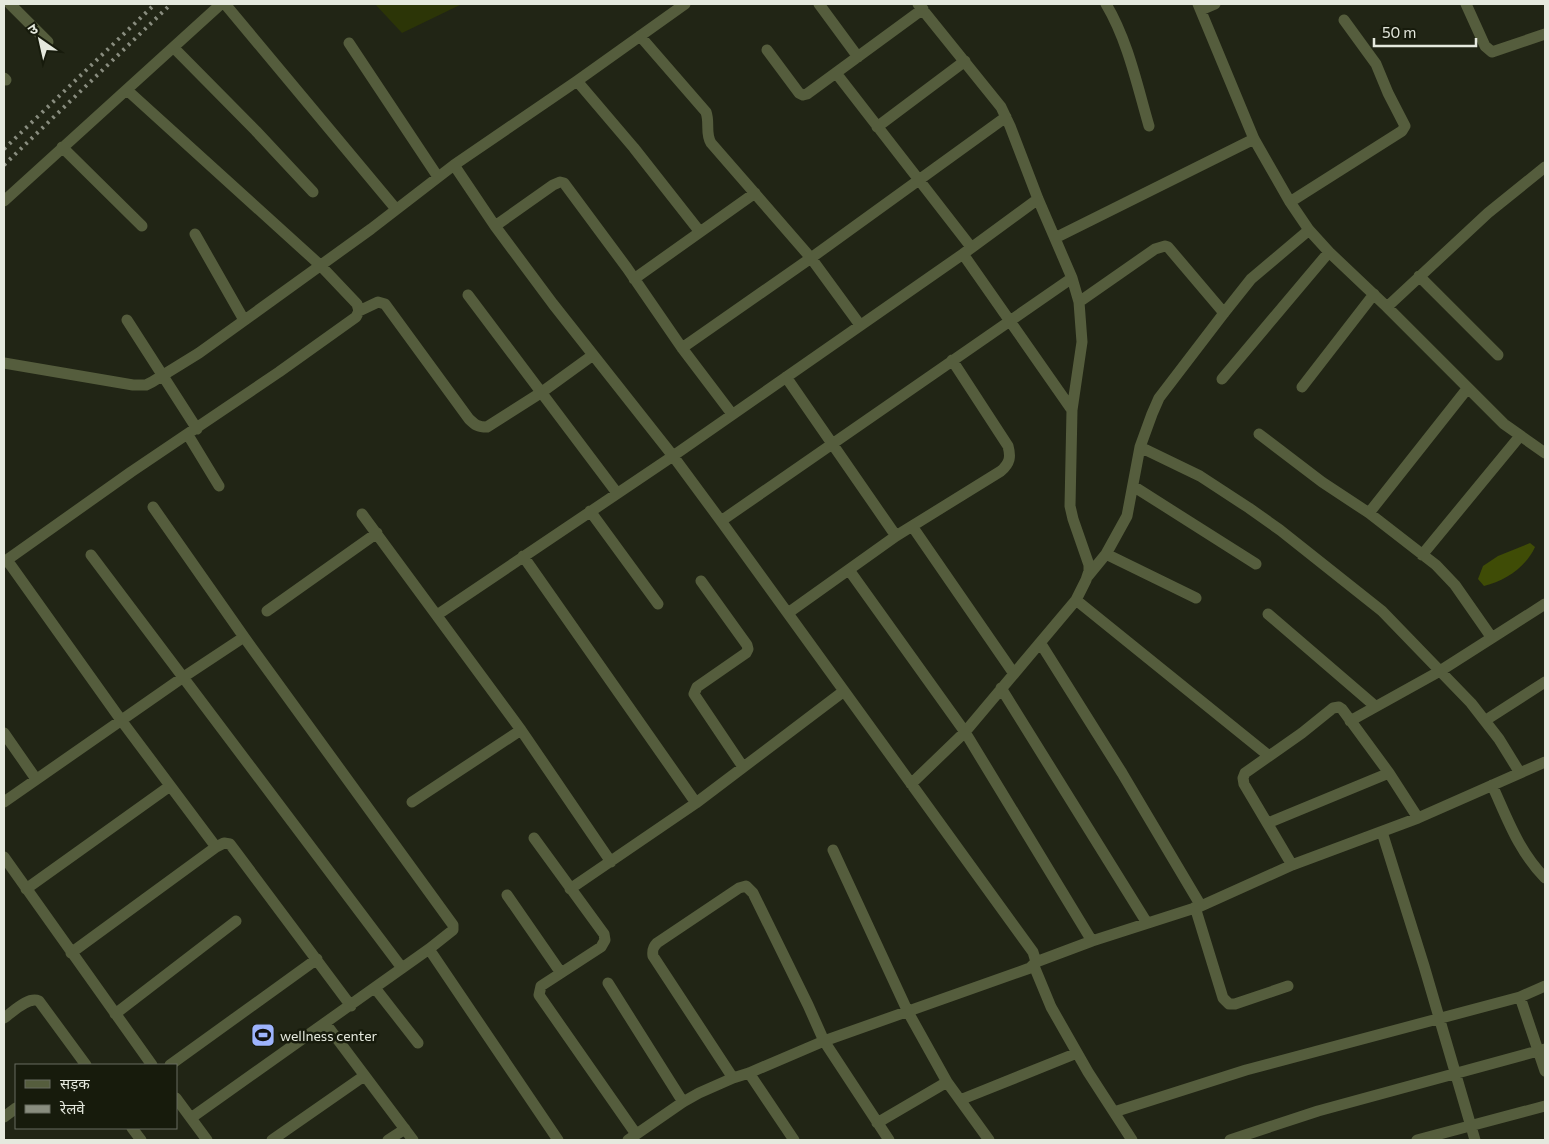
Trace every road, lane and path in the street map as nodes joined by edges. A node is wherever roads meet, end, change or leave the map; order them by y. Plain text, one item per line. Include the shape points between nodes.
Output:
1 (10, 4) edge
2 (223, 4) edge
3 (686, 4) edge
4 (819, 4) edge
5 (1106, 4) edge
6 (1216, 4) edge
7 (1466, 4) edge
8 (921, 6) edge
9 (1200, 7) edge
10 (1344, 20) dead end
11 (1545, 34) edge
12 (640, 36) junction
13 (48, 42) dead end
14 (350, 43) dead end
15 (174, 48) junction
16 (768, 50) dead end
17 (858, 57) junction
18 (964, 61) junction
19 (836, 73) junction
20 (577, 82) junction
21 (128, 90) junction
22 (1006, 117) junction
23 (1149, 126) dead end
24 (877, 127) junction
25 (1254, 139) junction
26 (62, 147) junction
27 (454, 165) junction
28 (1545, 167) edge
29 (438, 177) junction
30 (919, 179) junction
31 (313, 192) dead end
32 (755, 193) junction
33 (1038, 199) junction
34 (4, 201) edge
35 (1290, 202) junction
36 (396, 209) junction
37 (142, 226) dead end
38 (495, 226) junction
39 (1310, 230) junction
40 (700, 232) junction
41 (195, 234) dead end
42 (1055, 238) junction
43 (967, 250) junction
44 (1329, 252) junction
45 (811, 258) junction
46 (320, 265) junction
47 (1419, 276) junction
48 (1072, 278) junction
49 (634, 279) junction
50 (1374, 294) junction
51 (468, 296) dead end
52 (1079, 302) junction
53 (1387, 307) junction
54 (359, 311) junction
55 (1224, 313) junction
56 (127, 320) dead end
57 (244, 320) junction
58 (1009, 320) junction
59 (860, 325) junction
60 (682, 348) junction
61 (593, 355) junction
62 (1498, 355) dead end
63 (952, 360) junction
64 (4, 363) edge
65 (163, 375) junction
66 (786, 377) junction
67 (1222, 379) dead end
68 (1302, 387) dead end
69 (1467, 389) junction
70 (542, 392) junction
71 (1072, 410) junction
72 (732, 414) junction
73 (193, 432) junction
74 (1258, 434) dead end
75 (1520, 436) junction
76 (833, 444) junction
77 (1140, 447) junction
78 (1545, 453) edge
79 (673, 456) junction
80 (219, 486) dead end
81 (1133, 486) junction
82 (617, 493) junction
83 (153, 507) dead end
84 (590, 511) junction
85 (1369, 513) junction
86 (362, 514) dead end
87 (721, 521) junction
88 (912, 526) junction
89 (378, 533) junction
90 (896, 536) junction
91 (1106, 554) junction
92 (91, 555) dead end
93 (1422, 555) junction
94 (523, 556) junction
95 (5, 561) edge
96 (1256, 564) dead end
97 (849, 570) junction
98 (1088, 576) junction
99 (701, 581) dead end
100 (1196, 598) dead end
101 (1076, 600) junction
102 (658, 604) dead end
103 (1545, 604) edge
104 (267, 611) dead end
105 (788, 613) junction
106 (1268, 614) dead end
107 (437, 615) junction
108 (244, 637) junction
109 (1492, 638) junction
110 (1041, 644) junction
111 (1440, 671) junction
112 (1014, 674) junction
113 (182, 678) junction
114 (1545, 682) edge
115 (1002, 688) junction
116 (844, 691) junction
117 (1375, 706) junction
118 (121, 720) junction
119 (1486, 720) junction
120 (1350, 721) junction
121 (521, 730) junction
122 (965, 732) junction
123 (4, 733) edge
124 (1269, 756) junction
125 (1545, 762) edge
126 (743, 767) junction
127 (1389, 773) junction
128 (1520, 773) junction
129 (36, 779) junction
130 (911, 784) junction
131 (1492, 785) junction
132 (170, 786) junction
133 (4, 802) edge
134 (412, 802) dead end
135 (696, 803) junction
136 (1418, 818) junction
137 (1268, 823) junction
138 (1382, 832) junction
139 (534, 838) dead end
140 (216, 848) junction
141 (833, 850) dead end
142 (4, 857) edge
143 (611, 862) junction
144 (1292, 865) junction
145 (1545, 878) edge
146 (26, 889) junction
147 (570, 889) junction
148 (507, 895) dead end
149 (1198, 906) junction
150 (236, 921) dead end
151 (1147, 923) junction
152 (1092, 941) junction
153 (429, 950) junction
154 (71, 953) junction
155 (317, 959) junction
156 (1035, 964) junction
157 (402, 968) junction
158 (561, 973) junction
159 (608, 983) dead end
160 (1288, 986) dead end
161 (1545, 986) edge
162 (375, 988) junction
163 (1520, 997) junction
164 (350, 1006) junction
165 (908, 1012) junction
166 (115, 1014) junction
167 (4, 1018) edge
168 (1440, 1020) junction
169 (326, 1024) junction
170 (824, 1041) junction
171 (418, 1044) dead end
172 (1542, 1050) edge
173 (1077, 1052) junction
174 (85, 1064) edge
175 (151, 1064) edge
176 (171, 1064) edge
177 (1545, 1070) edge
178 (749, 1073) junction
179 (1455, 1073) junction
180 (364, 1076) junction
181 (733, 1078) junction
182 (947, 1082) junction
183 (960, 1100) junction
184 (178, 1101) edge
185 (683, 1102) junction
186 (1545, 1106) edge
187 (15, 1109) edge
188 (1114, 1112) junction
189 (4, 1117) edge
190 (191, 1118) junction
191 (877, 1123) junction
192 (1469, 1126) junction
193 (133, 1129) edge
194 (405, 1129) junction
195 (632, 1137) edge
196 (141, 1140) edge
197 (207, 1140) edge
198 (272, 1140) edge
199 (388, 1140) edge
200 (413, 1140) edge
201 (558, 1140) edge
202 (794, 1140) edge
203 (889, 1140) edge
204 (989, 1140) edge
205 (1132, 1140) edge
206 (1230, 1140) edge
207 (1417, 1140) edge
208 (1475, 1140) edge

1 - 13 street
2 - 15 street
2 - 36 street
3 - 12 street
4 - 17 street
5 - 23 street via 1126,46
6 - 9 street
7 - 11 street via 1485,46 1492,52
8 - 17 street
8 - 18 street
9 - 25 street
10 - 35 street via 1376,64 1405,126 1402,131
12 - 20 street
12 - 32 street via 706,112 708,139
14 - 29 street
15 - 21 street
15 - 31 street
16 - 19 street via 803,95
17 - 19 street
18 - 22 street via 993,95
18 - 24 street
19 - 24 street
20 - 27 street
20 - 40 street
21 - 26 street
21 - 46 street
22 - 30 street
22 - 33 street
24 - 30 street
25 - 35 street
25 - 42 street
26 - 34 street
26 - 37 street
27 - 29 street
27 - 38 street
28 - 47 street via 1488,213
29 - 36 street
30 - 43 street
30 - 45 street
32 - 40 street
32 - 45 street
33 - 42 street
33 - 43 street
35 - 39 street
36 - 46 street
38 - 49 street via 552,185 564,183
38 - 61 street
39 - 44 street
39 - 55 street via 1251,279
40 - 49 street
41 - 57 street
42 - 48 street
43 - 58 street
43 - 59 street
44 - 50 street
44 - 67 street
45 - 59 street
45 - 60 street
46 - 54 street via 357,304
46 - 57 street
47 - 53 street
47 - 62 street
48 - 52 street
48 - 58 street
49 - 60 street
50 - 53 street
50 - 68 street
51 - 70 street
52 - 55 street via 1155,249 1165,246
52 - 71 street via 1082,342
53 - 69 street
54 - 70 street via 381,301 385,304 475,425 487,427
54 - 73 street
55 - 77 street via 1159,398
56 - 65 street
57 - 65 street
58 - 63 street
58 - 71 street
59 - 66 street
60 - 72 street
61 - 70 street
61 - 79 street
63 - 76 street
63 - 88 street via 1008,446 1009,464
64 - 65 street via 140,386
65 - 73 street
66 - 72 street
66 - 76 street
69 - 75 street
69 - 85 street
70 - 82 street
71 - 98 street via 1070,506 1089,565
72 - 79 street
73 - 80 street
73 - 95 street
74 - 85 street
75 - 78 street
75 - 93 street
76 - 87 street
76 - 90 street
77 - 81 street
77 - 111 street via 1200,476 1280,530 1382,610
79 - 82 street
79 - 87 street
81 - 91 street via 1127,516
81 - 96 street
82 - 84 street
83 - 108 street
84 - 94 street
84 - 102 street
85 - 93 street
86 - 89 street
87 - 105 street
88 - 90 street
88 - 112 street
89 - 104 street
89 - 107 street
90 - 97 street
91 - 98 street
91 - 100 street
92 - 113 street
93 - 109 street via 1456,585
94 - 107 street
94 - 135 street
95 - 118 street
97 - 105 street
97 - 122 street
98 - 101 street
99 - 126 street via 748,649 697,687 694,694
101 - 110 street
101 - 124 street
103 - 109 street
105 - 116 street
106 - 117 street
107 - 121 street
108 - 113 street
108 - 153 street via 451,922 453,930
109 - 111 street
110 - 112 street
110 - 149 street via 1122,773
111 - 117 street
111 - 119 street
112 - 115 street
113 - 118 street
113 - 157 street
114 - 119 street
115 - 122 street
115 - 151 street
116 - 126 street
116 - 130 street
117 - 120 street
118 - 129 street
118 - 132 street
119 - 128 street
120 - 124 street via 1339,707 1333,708
120 - 127 street
121 - 134 street
121 - 143 street
122 - 130 street
122 - 152 street
123 - 129 street
124 - 137 street via 1245,773 1243,778
125 - 128 street
126 - 135 street
127 - 136 street
127 - 137 street
128 - 131 street
129 - 133 street
130 - 156 street via 1033,952
131 - 136 street
131 - 145 street via 1522,849
132 - 140 street
132 - 146 street
135 - 143 street
136 - 138 street
137 - 144 street
138 - 144 street
138 - 168 street
139 - 147 street
140 - 154 street
140 - 155 street via 224,843 230,844
141 - 165 street
142 - 146 street
143 - 147 street
144 - 149 street
146 - 154 street
147 - 158 street via 604,934 605,940 601,947
148 - 158 street
149 - 151 street
149 - 160 street via 1226,1002 1235,1004
150 - 166 street
151 - 152 street
152 - 156 street
153 - 157 street
153 - 201 street
154 - 166 street
155 - 164 street
155 - 176 street
156 - 165 street
156 - 173 street via 1051,1007
157 - 162 street
158 - 195 street via 541,986 539,995
159 - 185 street
161 - 163 street
162 - 164 street
162 - 171 street
163 - 168 street
163 - 172 street
164 - 169 street
165 - 170 street
165 - 182 street
166 - 175 street
167 - 174 street via 36,999
168 - 179 street
168 - 188 street via 1246,1070
169 - 180 street
169 - 190 street
170 - 178 street
170 - 181 street via 752,893 746,886 740,888 657,943 652,952
170 - 191 street
172 - 177 street
172 - 179 street
173 - 183 street
173 - 188 street
178 - 181 street
178 - 202 street
179 - 192 street
179 - 206 street via 1318,1110
180 - 194 street
180 - 198 street
181 - 185 street
182 - 183 street
182 - 191 street
183 - 204 street
184 - 190 street
185 - 195 street
186 - 192 street
187 - 189 street
188 - 205 street
190 - 197 street
191 - 203 street
192 - 207 street
192 - 208 street
193 - 196 street
194 - 199 street
194 - 200 street

